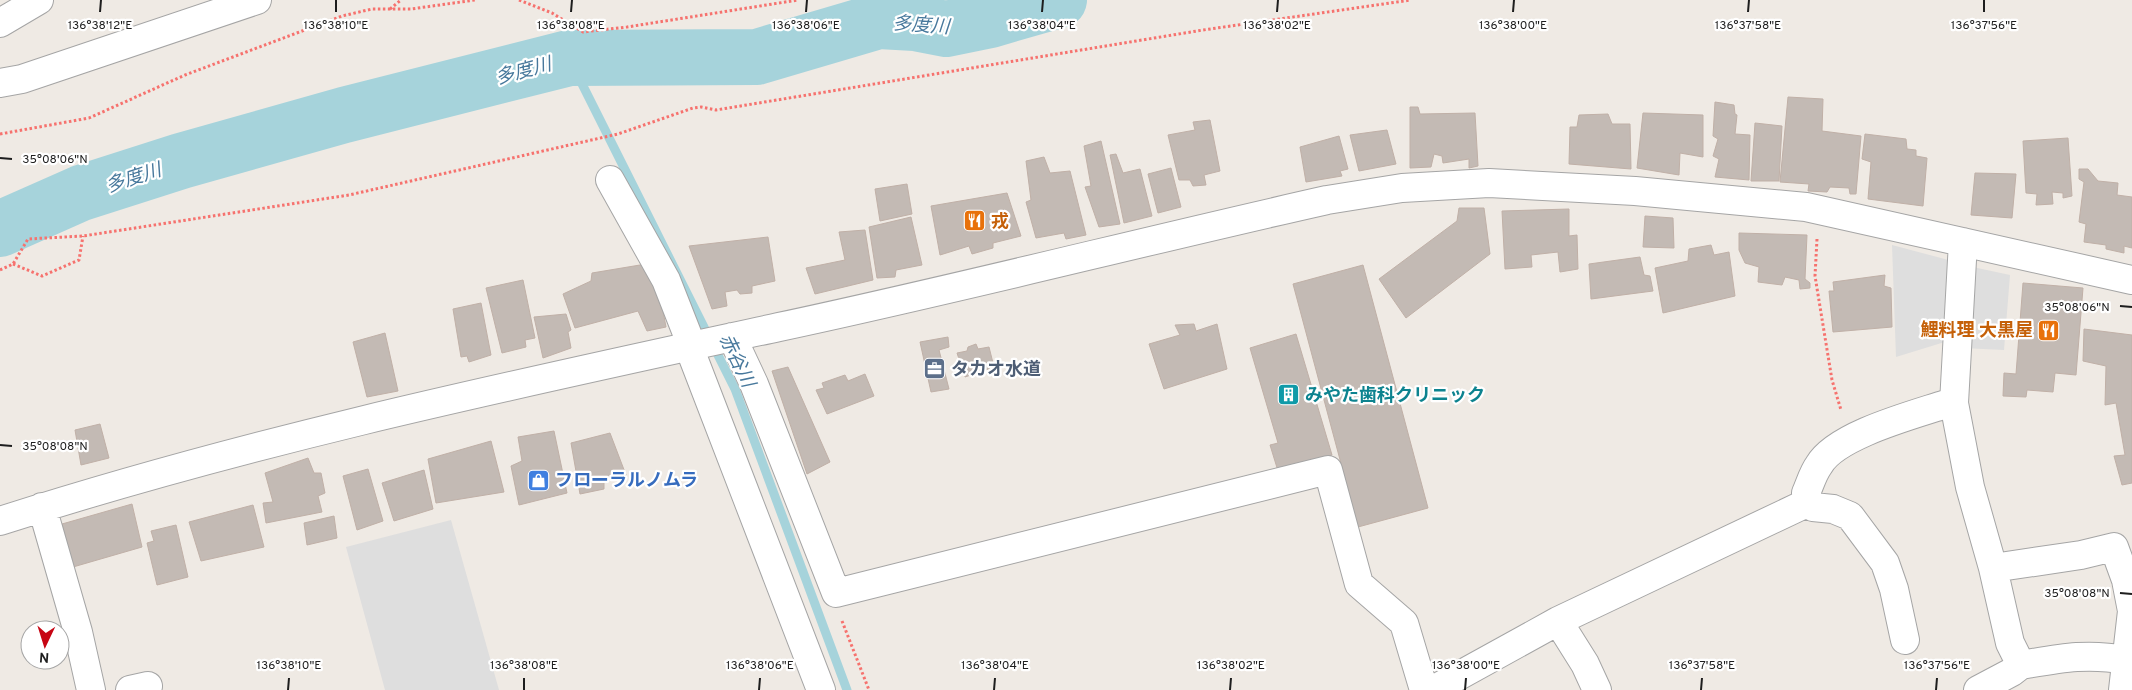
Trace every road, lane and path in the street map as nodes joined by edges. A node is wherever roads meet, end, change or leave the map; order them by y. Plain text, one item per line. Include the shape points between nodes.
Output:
1 (39, 0) edge
2 (257, 0) edge
3 (401, 0) edge
4 (475, 0) edge
5 (519, 0) edge
6 (798, 0) edge
7 (1411, 0) edge
8 (390, 9) junction
9 (0, 23) edge
10 (0, 83) edge
11 (0, 134) edge
12 (610, 180) dead end
13 (1818, 210) junction
14 (83, 236) junction
15 (1963, 242) junction
16 (13, 264) junction
17 (0, 270) edge
18 (2132, 280) edge
19 (732, 337) junction
20 (689, 347) junction
21 (1954, 403) junction
22 (1850, 440) junction
23 (1809, 502) junction
24 (42, 507) junction
25 (0, 521) edge
26 (2123, 546) edge
27 (1993, 568) junction
28 (836, 593) junction
29 (2132, 611) edge
30 (1558, 620) junction
31 (1905, 640) dead end
32 (2127, 660) junction
33 (2021, 665) junction
34 (91, 690) edge
35 (821, 690) edge
36 (869, 690) edge
37 (1424, 690) edge
38 (1434, 690) edge
39 (1597, 690) edge
40 (1978, 690) edge
41 (2123, 690) edge

1 - 9 street
2 - 10 street via 22,79
3 - 8 path
4 - 8 path
5 - 6 path via 552,13 583,32
7 - 14 path via 1193,31 716,110 693,108 618,134 350,195
8 - 11 path via 372,9 342,16 185,75 89,118
12 - 20 street via 666,280 688,336
13 - 15 street
13 - 19 street via 1635,190 1527,184 1402,188 1308,204
13 - 22 path via 1815,276 1832,380
14 - 16 path via 28,239
14 - 16 path via 79,260 42,276
15 - 18 street
15 - 21 street
16 - 17 path
19 - 20 street
19 - 28 street via 754,384
20 - 24 street via 388,413
20 - 35 street
21 - 22 street
21 - 27 street via 1970,487
22 - 23 street via 1838,445 1819,464 1806,494
23 - 30 street
23 - 31 street via 1813,507 1833,509 1850,516 1866,536 1885,564
24 - 25 street
24 - 34 street
26 - 27 street
26 - 29 street
27 - 33 street via 2010,643
28 - 36 path via 836,604
28 - 37 street via 1328,470 1359,584 1404,623
29 - 32 street
30 - 38 street
30 - 39 street
32 - 33 street via 2078,655
32 - 41 street
33 - 40 street

